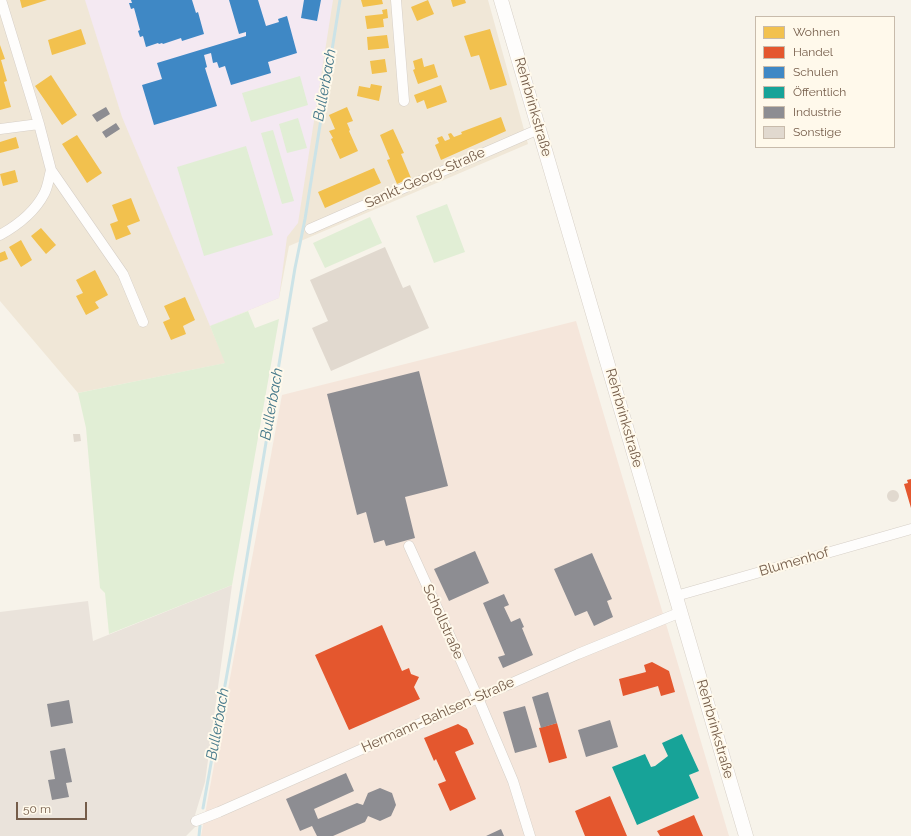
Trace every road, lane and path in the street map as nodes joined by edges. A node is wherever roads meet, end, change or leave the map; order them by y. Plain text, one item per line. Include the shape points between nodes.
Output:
1 (1, 0) edge
2 (396, 0) edge
3 (501, 0) edge
4 (404, 101) dead end
5 (40, 124) junction
6 (539, 128) junction
7 (0, 129) edge
8 (51, 170) junction
9 (310, 229) dead end
10 (0, 235) edge
11 (143, 322) dead end
12 (911, 529) edge
13 (409, 546) dead end
14 (676, 596) junction
15 (681, 612) junction
16 (478, 698) junction
17 (196, 820) dead end
18 (530, 836) edge
19 (746, 836) edge

1 - 5 street
2 - 4 street
3 - 6 main road, Rehrbrinkstraße
5 - 7 street
5 - 8 street
6 - 9 street, Sankt-Georg-Straße
6 - 14 main road, Rehrbrinkstraße
8 - 10 street via 44,194 31,213 14,228
8 - 11 street via 123,274
12 - 14 street, Blumenhof
13 - 16 street, Schollstraße
14 - 15 main road, Rehrbrinkstraße
15 - 16 street, Hermann-Bahlsen-Straße
15 - 19 main road, Rehrbrinkstraße
16 - 17 street, Hermann-Bahlsen-Straße
16 - 18 street, Schollstraße via 513,780

